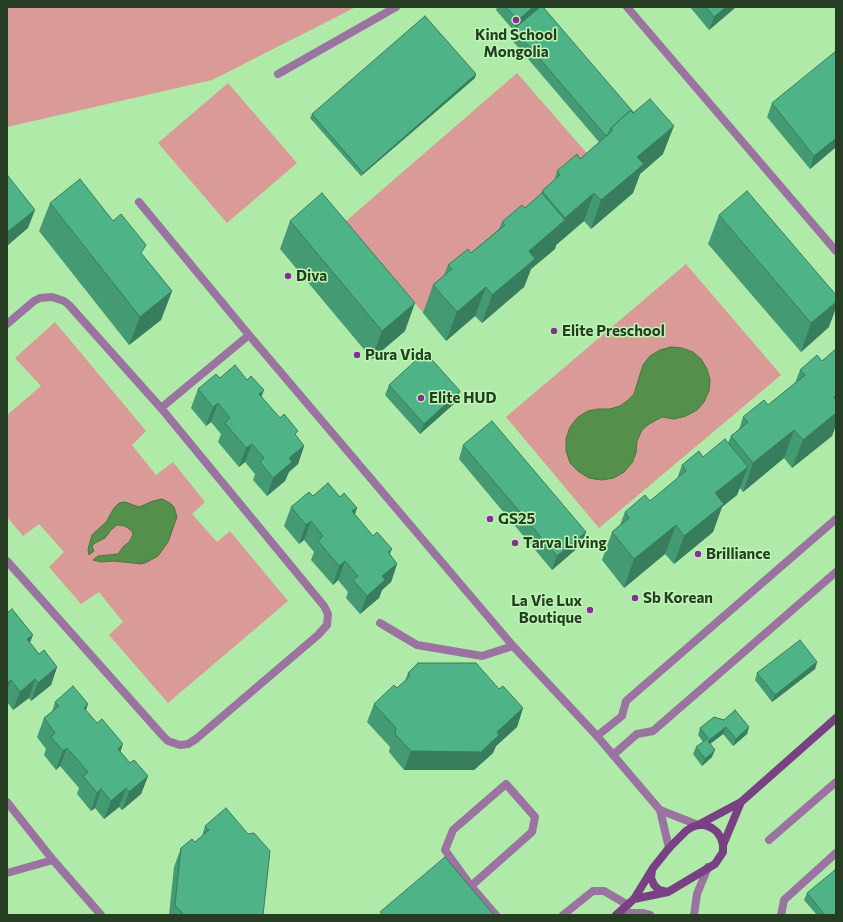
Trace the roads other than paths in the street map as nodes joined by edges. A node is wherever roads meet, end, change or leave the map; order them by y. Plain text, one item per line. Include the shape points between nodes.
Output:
1 (396, 7) edge
2 (627, 7) edge
3 (278, 74) dead end
4 (139, 202) dead end
5 (836, 250) edge
6 (7, 324) edge
7 (249, 335) junction
8 (161, 408) junction
9 (836, 519) edge
10 (7, 562) edge
11 (836, 572) edge
12 (380, 624) dead end
13 (513, 646) junction
14 (836, 718) edge
15 (597, 736) junction
16 (613, 755) junction
17 (836, 782) edge
18 (7, 802) edge
19 (742, 802) junction
20 (660, 810) junction
21 (698, 825) junction
22 (769, 840) dead end
23 (723, 845) junction
24 (669, 848) junction
25 (836, 853) edge
26 (53, 860) junction
27 (708, 867) junction
28 (653, 868) junction
29 (7, 873) edge
30 (471, 886) junction
31 (668, 892) junction
32 (631, 902) junction
33 (618, 914) edge
34 (101, 915) edge
35 (496, 915) edge
36 (563, 915) edge
37 (650, 915) edge
38 (694, 915) edge
39 (781, 915) edge

1 - 3 street
2 - 5 street
4 - 7 street
6 - 8 street via 40,298 52,297 64,301
7 - 8 street
7 - 13 street
8 - 10 street via 324,606 328,614 327,625 318,635 196,739 180,745 168,741 162,735
9 - 15 street via 626,700 622,716
11 - 16 street via 652,731 637,734
12 - 13 street via 417,645 482,656
13 - 15 street
14 - 19 street
15 - 16 street
16 - 20 street
17 - 22 street
18 - 26 street
19 - 21 street
19 - 23 street
20 - 21 street
20 - 24 street
21 - 23 street via 712,828 717,832
21 - 24 street via 686,831
23 - 27 street via 720,858
24 - 28 street
25 - 39 street via 784,900
26 - 29 street
26 - 34 street
27 - 31 street
27 - 38 street via 697,894
28 - 31 street via 651,878 654,885 659,890
28 - 32 street
30 - 30 street via 532,832 535,817 506,784 453,830 445,850
30 - 35 street
31 - 32 street
32 - 33 street
32 - 36 street via 604,891 593,891
33 - 37 street

